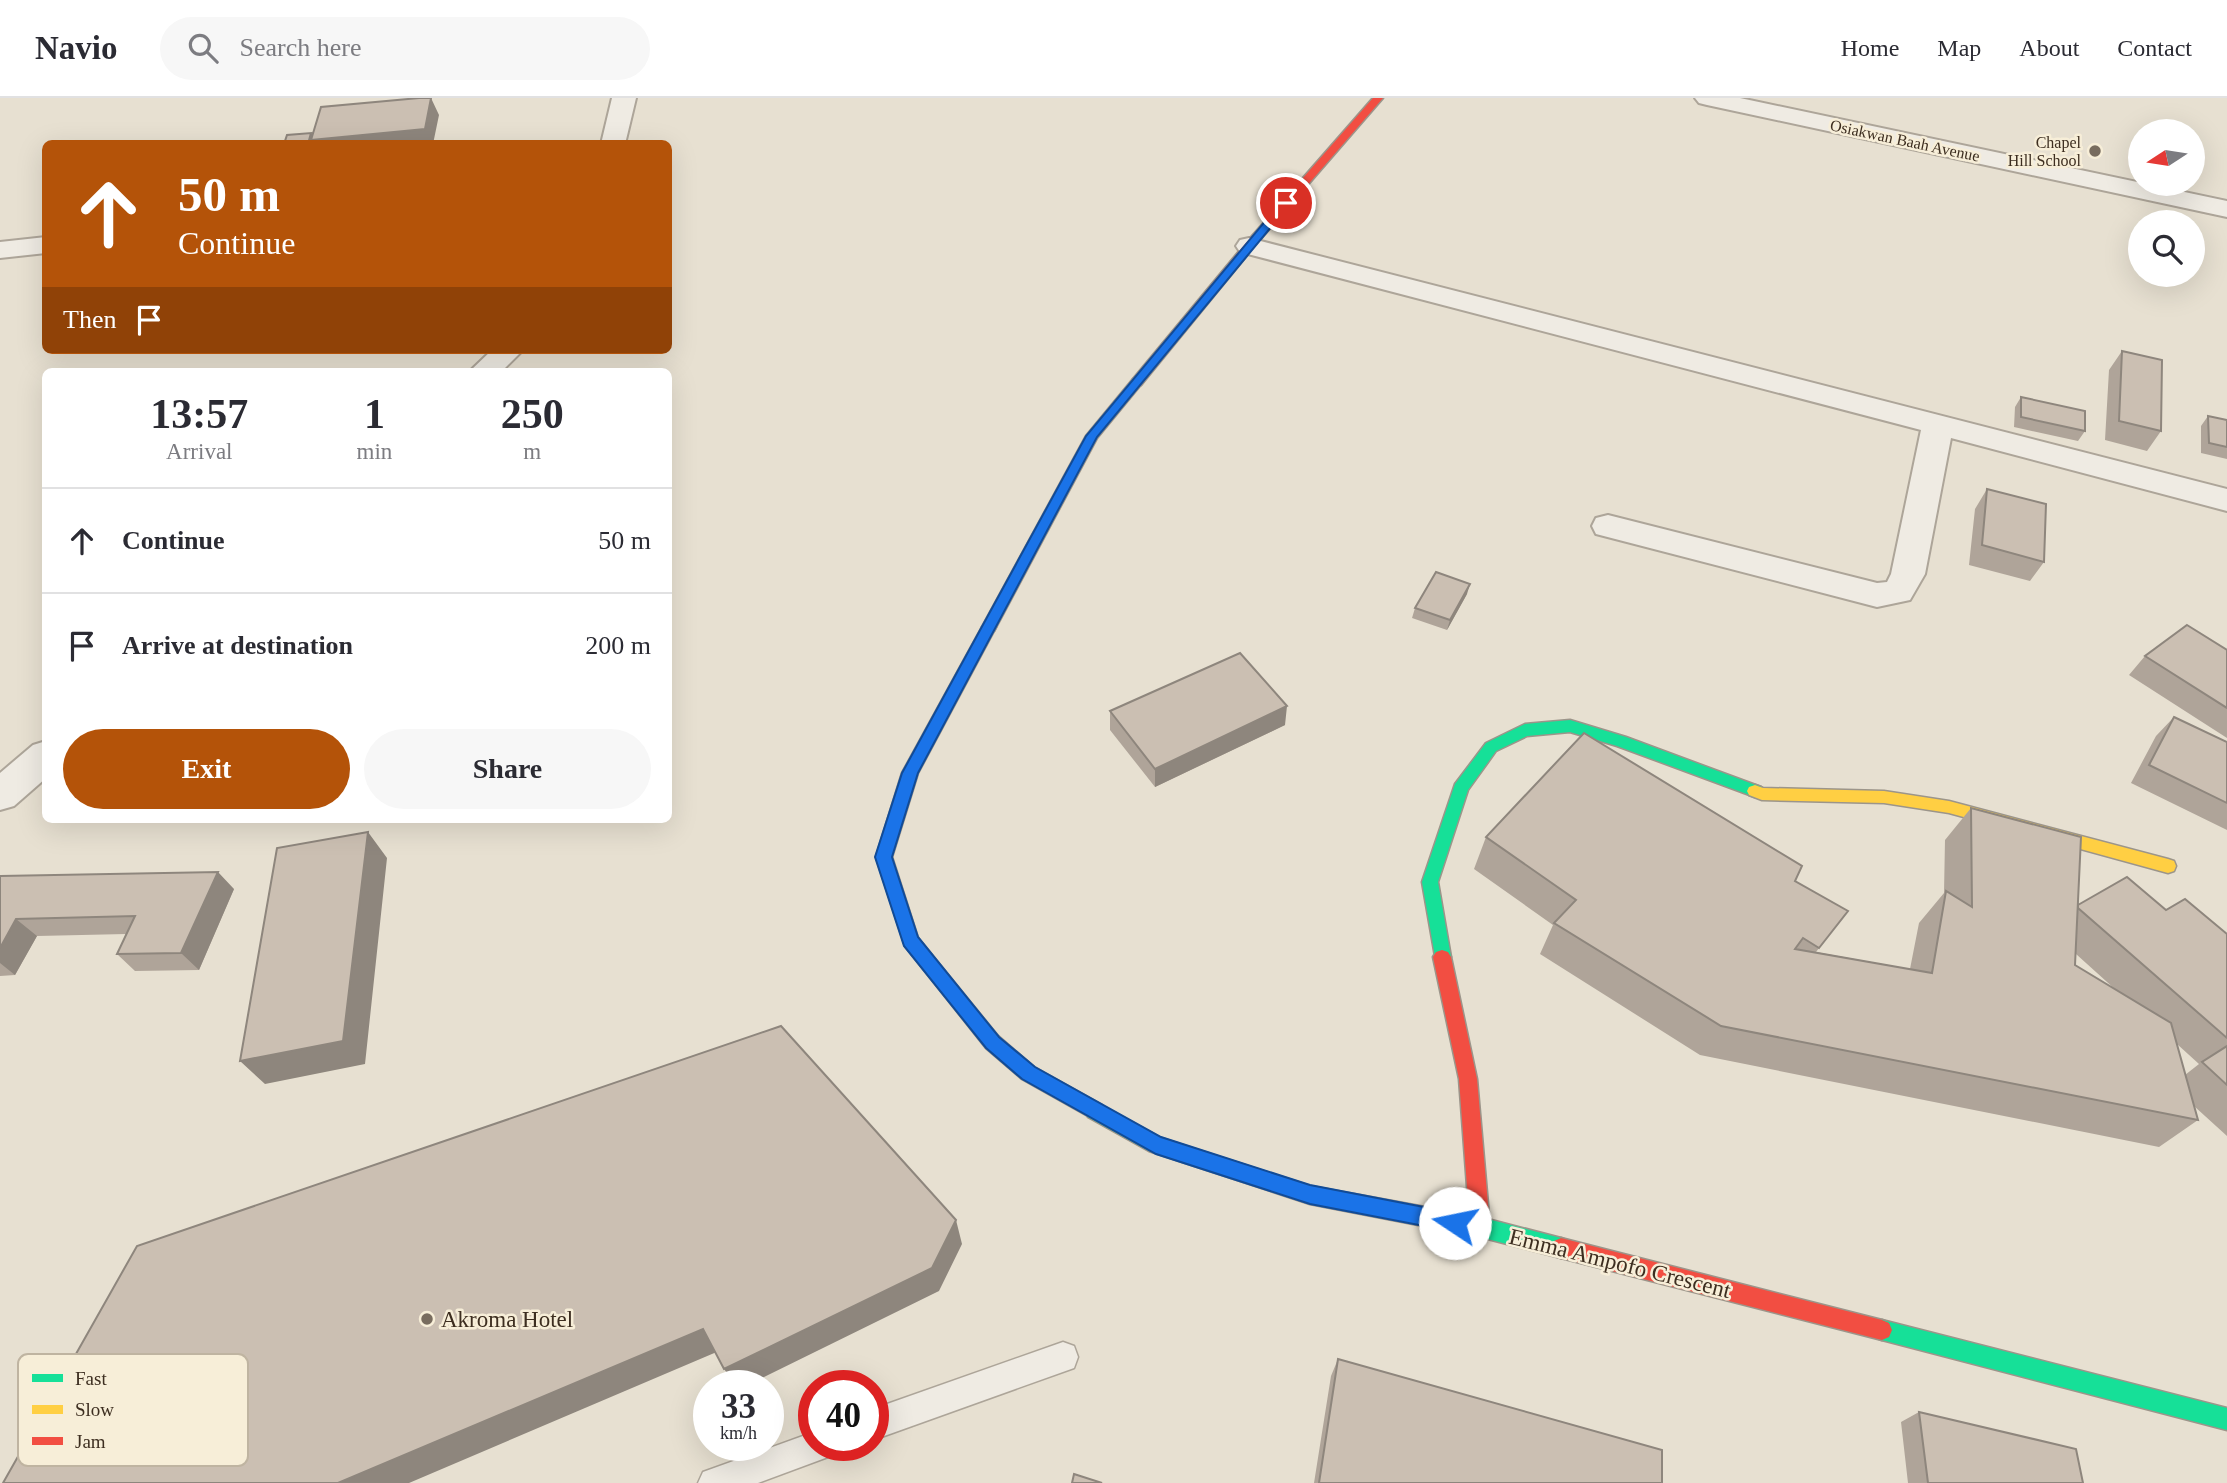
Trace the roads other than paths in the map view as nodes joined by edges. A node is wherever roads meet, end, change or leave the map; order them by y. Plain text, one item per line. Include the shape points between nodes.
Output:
1 (624, 98) edge
2 (1378, 98) edge
3 (1707, 98) edge
4 (614, 140) edge
5 (2227, 209) edge
6 (42, 245) edge
7 (1249, 246) junction
8 (0, 250) edge
9 (504, 354) edge
10 (488, 368) edge
11 (1938, 424) junction
12 (2227, 500) edge
13 (1608, 526) dead end
14 (42, 758) edge
15 (0, 795) edge
16 (2168, 866) dead end
17 (1480, 1227) junction
18 (1063, 1357) dead end
19 (889, 1419) edge
20 (2227, 1419) edge
21 (798, 1453) edge
22 (713, 1483) edge

1 - 4 street
2 - 7 street, Emma Ampofo Crescent
3 - 5 street, Osiakwan Baah Avenue
6 - 8 street
7 - 11 street
7 - 17 street, Emma Ampofo Crescent via 1092,436 910,773 884,857 911,941 992,1042 1028,1073 1156,1145 1310,1195
9 - 10 street
11 - 12 street
11 - 13 street via 1908,575 1898,592 1877,594
14 - 15 street
16 - 17 street via 1948,807 1885,797 1762,794 1570,726 1525,730 1491,747 1461,788 1430,882 1468,1079
17 - 20 street, Emma Ampofo Crescent
18 - 19 lane
21 - 22 lane

